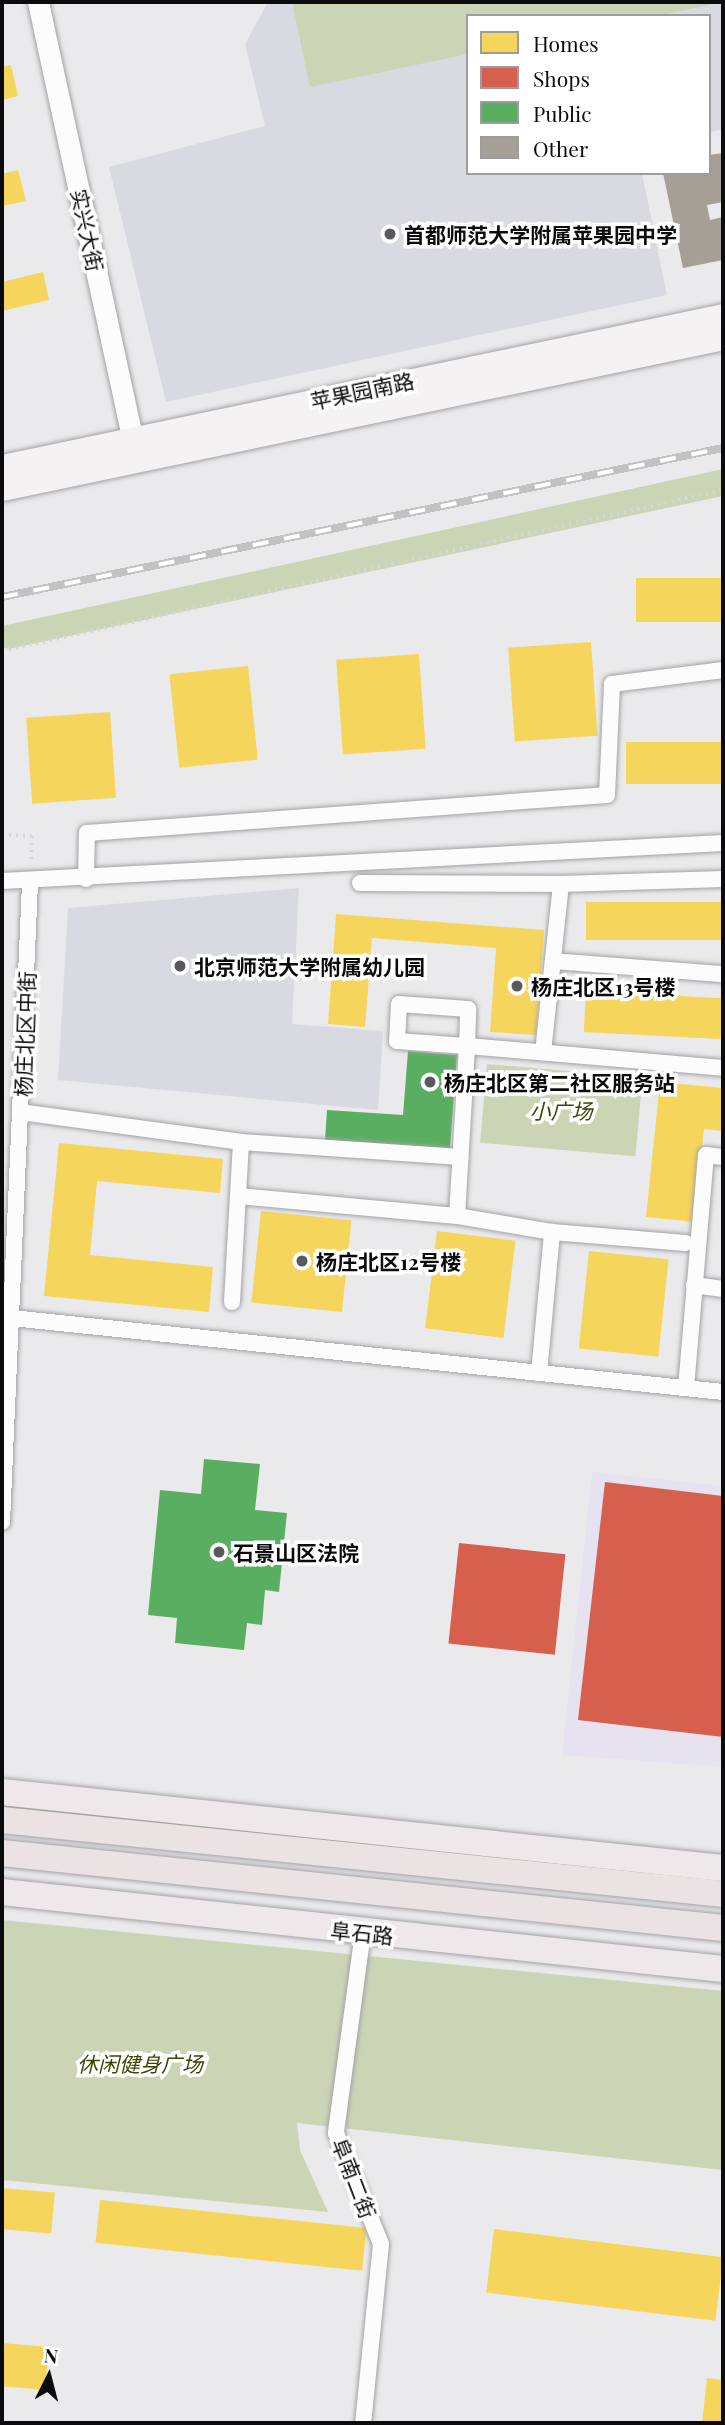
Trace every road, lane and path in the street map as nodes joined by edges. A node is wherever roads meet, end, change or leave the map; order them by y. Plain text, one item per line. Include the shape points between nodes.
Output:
1 (38, 2) edge
2 (723, 315) edge
3 (723, 338) edge
4 (134, 448) junction
5 (2, 466) edge
6 (2, 489) edge
7 (723, 491) edge
8 (2, 651) edge
9 (723, 670) edge
10 (2, 835) edge
11 (723, 843) edge
12 (86, 879) junction
13 (723, 879) edge
14 (2, 881) edge
15 (30, 882) junction
16 (359, 883) dead end
17 (561, 884) junction
18 (552, 961) junction
19 (723, 974) edge
20 (467, 1046) junction
21 (543, 1052) junction
22 (723, 1068) edge
23 (20, 1112) junction
24 (241, 1142) junction
25 (460, 1157) junction
26 (723, 1157) edge
27 (238, 1196) junction
28 (457, 1216) junction
29 (552, 1231) junction
30 (686, 1243) dead end
31 (694, 1285) junction
32 (723, 1289) edge
33 (232, 1303) dead end
34 (7, 1318) edge
35 (539, 1373) junction
36 (687, 1388) junction
37 (723, 1392) edge
38 (2, 1522) edge
39 (2, 1792) edge
40 (2, 1820) edge
41 (2, 1853) edge
42 (723, 1868) edge
43 (2, 1892) edge
44 (723, 1894) edge
45 (723, 1928) edge
46 (363, 1932) junction
47 (723, 1969) edge
48 (363, 2423) edge

1 - 4 street, 实兴大街
2 - 4 main road, 苹果园南路
3 - 4 main road, 苹果园南路
4 - 5 main road, 苹果园南路
4 - 6 main road, 苹果园南路
7 - 8 path
9 - 12 street via 612,684 607,795 88,834
10 - 15 path via 32,836
11 - 12 street
12 - 15 street
13 - 17 street
14 - 15 street
15 - 23 street, 杨庄北区中街
16 - 17 street
17 - 18 street
18 - 19 street
18 - 21 street
20 - 20 street via 468,1009 399,1004 397,1041
20 - 21 street
20 - 25 street
21 - 22 street
23 - 24 street
23 - 34 street, 杨庄北区中街
24 - 25 street
24 - 27 street
25 - 28 street
26 - 31 street via 706,1155
27 - 28 street
27 - 33 street
28 - 29 street
29 - 30 street
29 - 35 street
31 - 32 street
31 - 36 street
34 - 35 street
34 - 38 street, 杨庄北区中街
35 - 36 street
36 - 37 street
39 - 42 main road
40 - 44 highway
41 - 45 highway, 阜石路
43 - 46 main road, 阜石路
46 - 47 main road, 阜石路
46 - 48 street, 阜南二街 via 336,2133 381,2244

